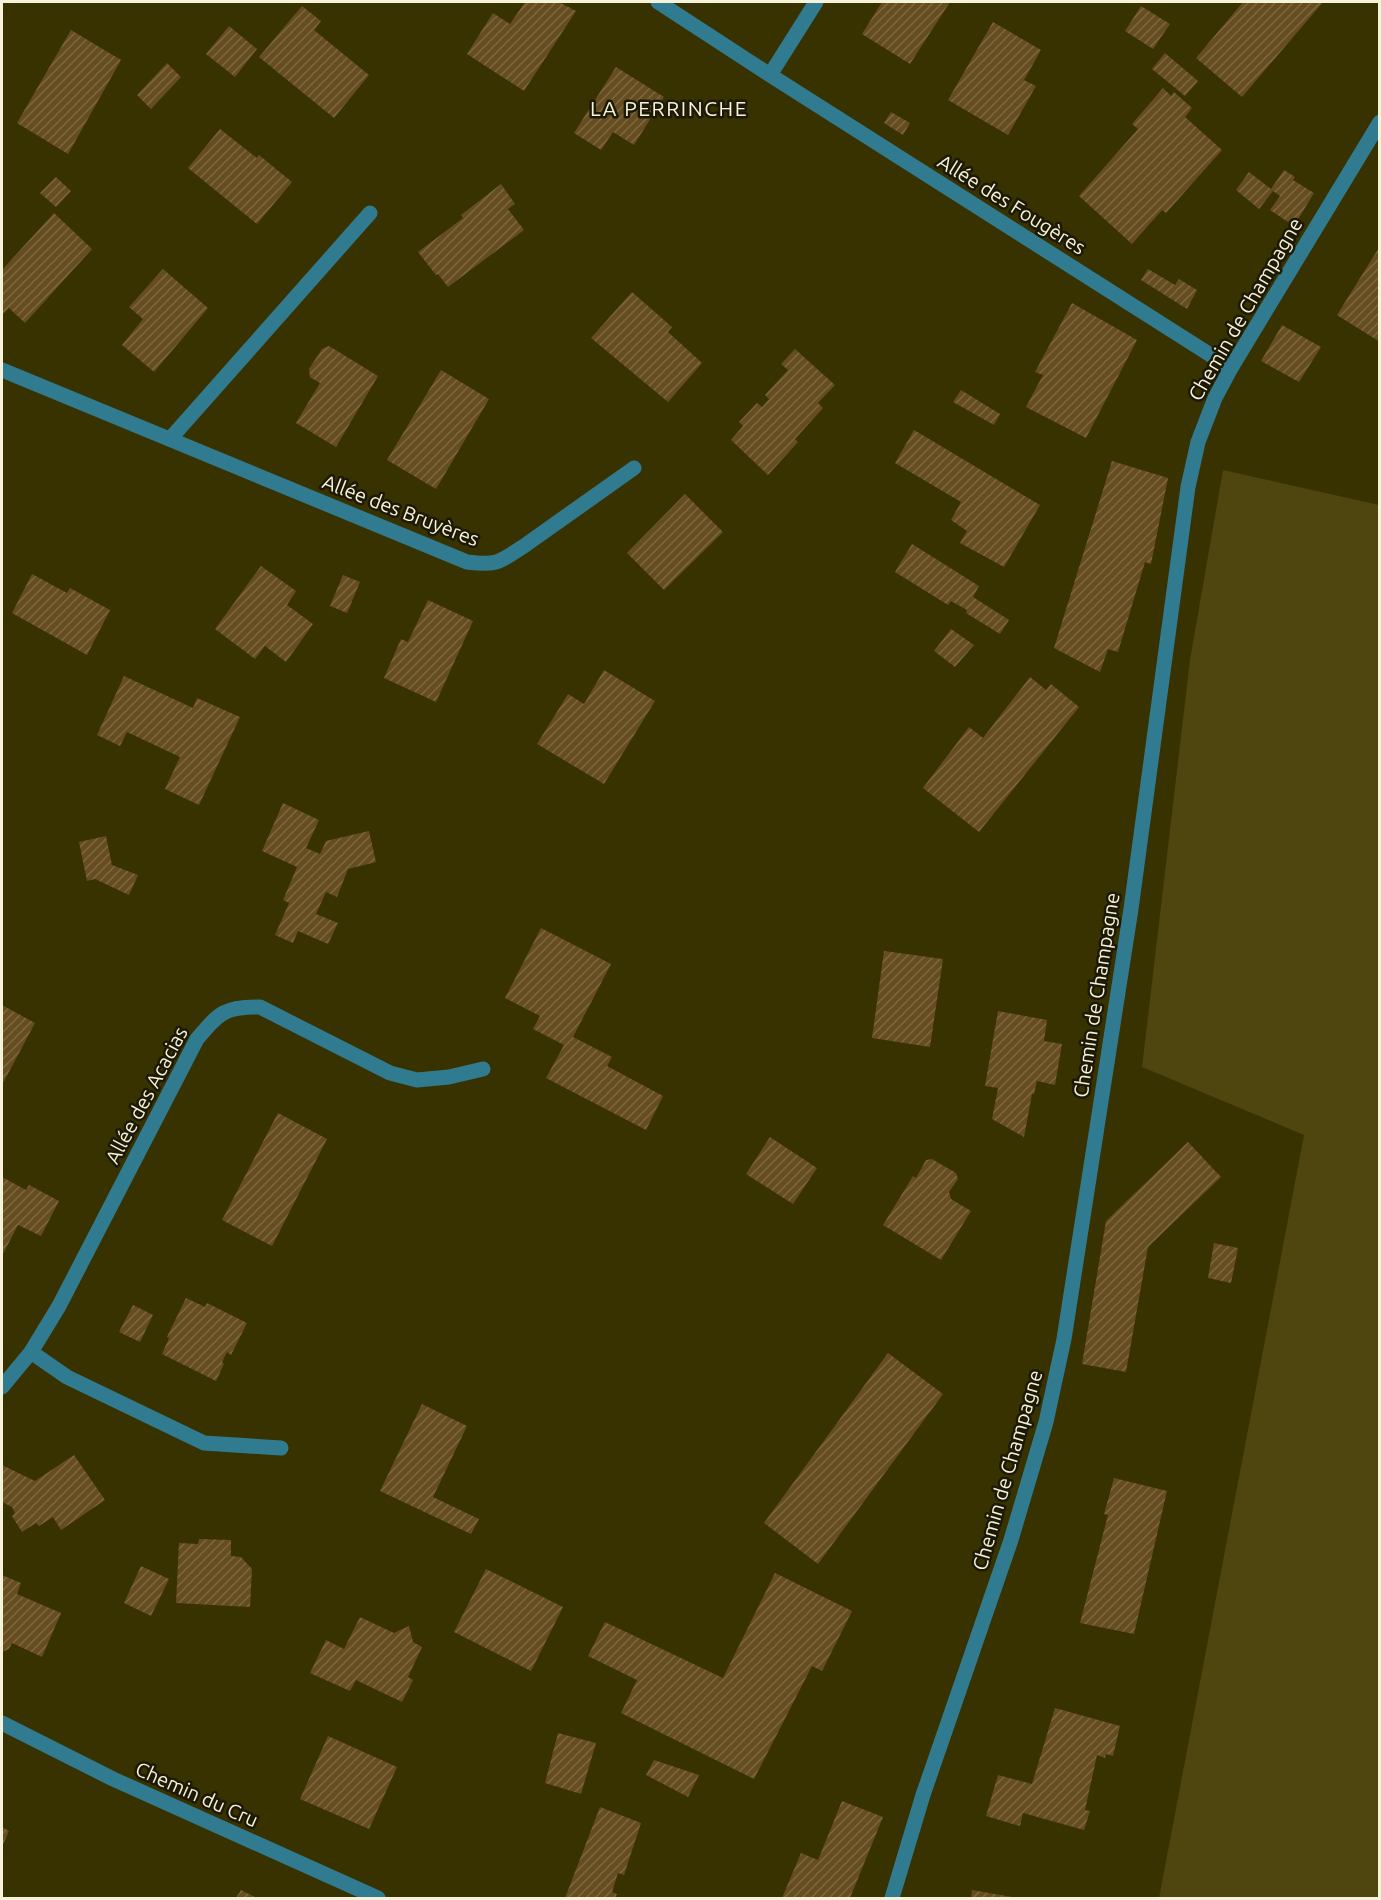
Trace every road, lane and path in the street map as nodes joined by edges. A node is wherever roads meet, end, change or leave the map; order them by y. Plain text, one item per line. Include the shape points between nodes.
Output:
1 (658, 2) edge
2 (816, 2) edge
3 (770, 75) junction
4 (1380, 122) edge
5 (370, 213) dead end
6 (1231, 368) junction
7 (2, 370) edge
8 (170, 439) junction
9 (634, 468) dead end
10 (483, 1069) dead end
11 (31, 1352) junction
12 (2, 1388) edge
13 (281, 1448) dead end
14 (2, 1723) edge
15 (378, 1899) edge
16 (892, 1899) edge

1 - 3 street, Allée des Fougères
2 - 3 street
3 - 6 street, Allée des Fougères
4 - 6 street, Chemin de Champagne
5 - 8 street
6 - 16 street, Chemin de Champagne via 1198,442 1188,487 1131,909 1064,1338 1046,1422
7 - 8 street, Allée des Bruyères
8 - 9 street, Allée des Bruyères via 467,562 491,565
10 - 11 street, Allée des Acacias via 417,1080 390,1073 260,1007 237,1007 216,1017 197,1039 59,1306
11 - 12 street, Allée des Acacias
11 - 13 street via 67,1377 204,1443
14 - 15 street, Chemin du Cru via 113,1779

